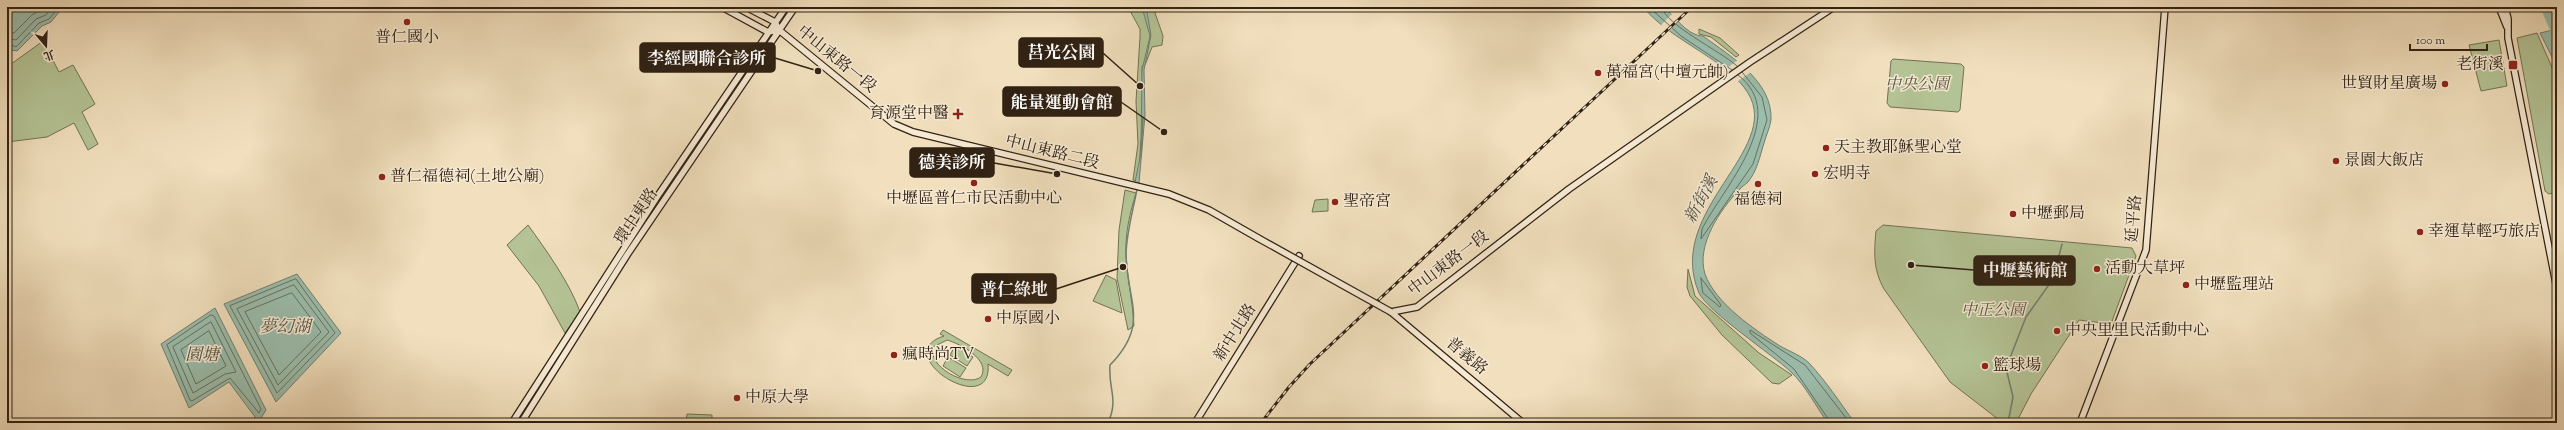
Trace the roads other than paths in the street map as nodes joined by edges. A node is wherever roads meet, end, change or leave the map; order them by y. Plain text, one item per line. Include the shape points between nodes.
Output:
1 (722, 7) edge
2 (746, 7) edge
3 (786, 7) edge
4 (795, 7) edge
5 (1834, 7) edge
6 (2165, 7) edge
7 (2499, 7) edge
8 (2505, 7) edge
9 (775, 22) junction
10 (2507, 29) junction
11 (779, 30) junction
12 (768, 32) junction
13 (941, 138) joint
14 (1299, 256) dead end
15 (2557, 289) edge
16 (1391, 312) junction
17 (512, 423) edge
18 (521, 423) edge
19 (1195, 423) edge
20 (1522, 423) edge
21 (2080, 423) edge

1 - 12 main road
2 - 9 main road
3 - 9 main road, 環中東路
4 - 11 main road, 環中東路
5 - 16 main road, 中山東路一段 via 1750,62 1569,189 1417,306
6 - 21 main road, 延平路 via 2146,250
7 - 10 main road
8 - 10 main road
9 - 11 main road
9 - 12 main road, 環中東路
10 - 15 main road
11 - 12 main road
11 - 13 main road, 中山東路一段 via 894,124 913,132
11 - 18 main road, 環中東路 via 627,255
12 - 17 main road, 環中東路 via 657,197
13 - 16 main road, 中山東路二段, bridge via 1188,201
14 - 19 main road, 新中北路
16 - 20 main road, 普義路

